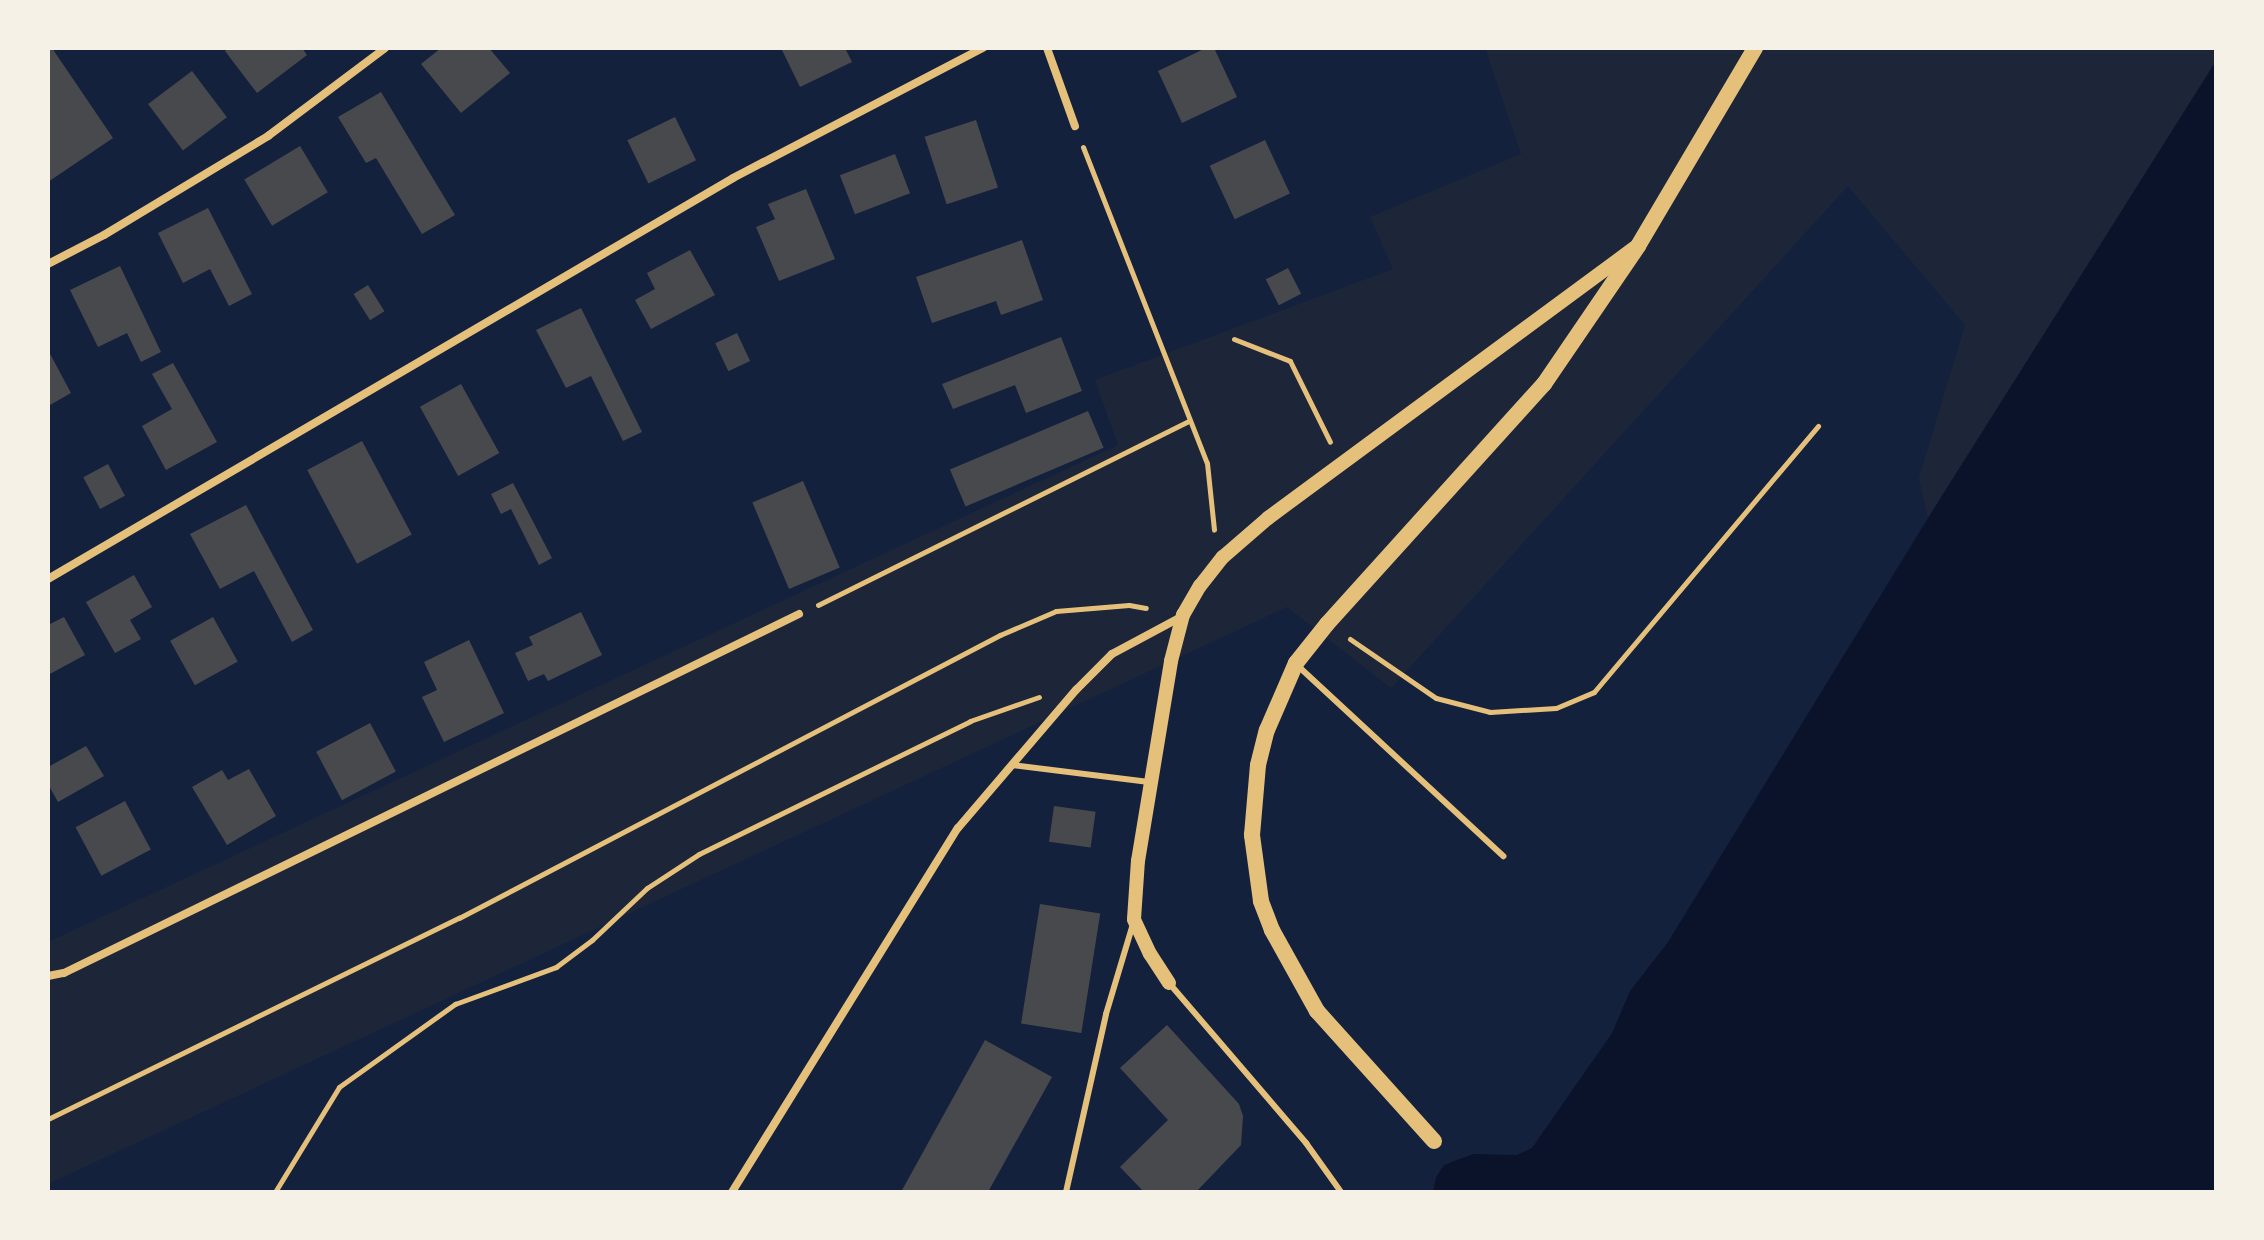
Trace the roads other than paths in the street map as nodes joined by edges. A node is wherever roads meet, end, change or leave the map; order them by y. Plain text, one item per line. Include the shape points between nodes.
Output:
1 (385, 48) edge
2 (983, 48) edge
3 (1047, 48) edge
4 (1755, 48) edge
5 (1075, 126) road end
6 (1638, 246) junction
7 (48, 264) edge
8 (48, 579) edge
9 (799, 614) road end
10 (1183, 615) junction
11 (1296, 663) junction
12 (1012, 765) junction
13 (1149, 782) junction
14 (1503, 856) dead end
15 (1134, 919) junction
16 (48, 976) edge
17 (1169, 983) joint
18 (1434, 1141) dead end
19 (732, 1192) edge
20 (1066, 1192) edge
21 (1341, 1192) edge

1 - 7 street via 268,136
2 - 8 street via 733,178
3 - 5 street
4 - 6 main road
6 - 10 street via 1268,518 1223,557
6 - 11 main road via 1544,384
9 - 16 street via 64,973
10 - 12 street via 1112,654
10 - 13 street
11 - 14 lane
11 - 18 main road via 1267,730 1257,777 1252,835 1261,901 1292,971 1317,1011
12 - 13 lane
12 - 19 street via 958,828
13 - 15 street
15 - 17 street
15 - 20 lane via 1106,1014
17 - 21 lane via 1306,1143

